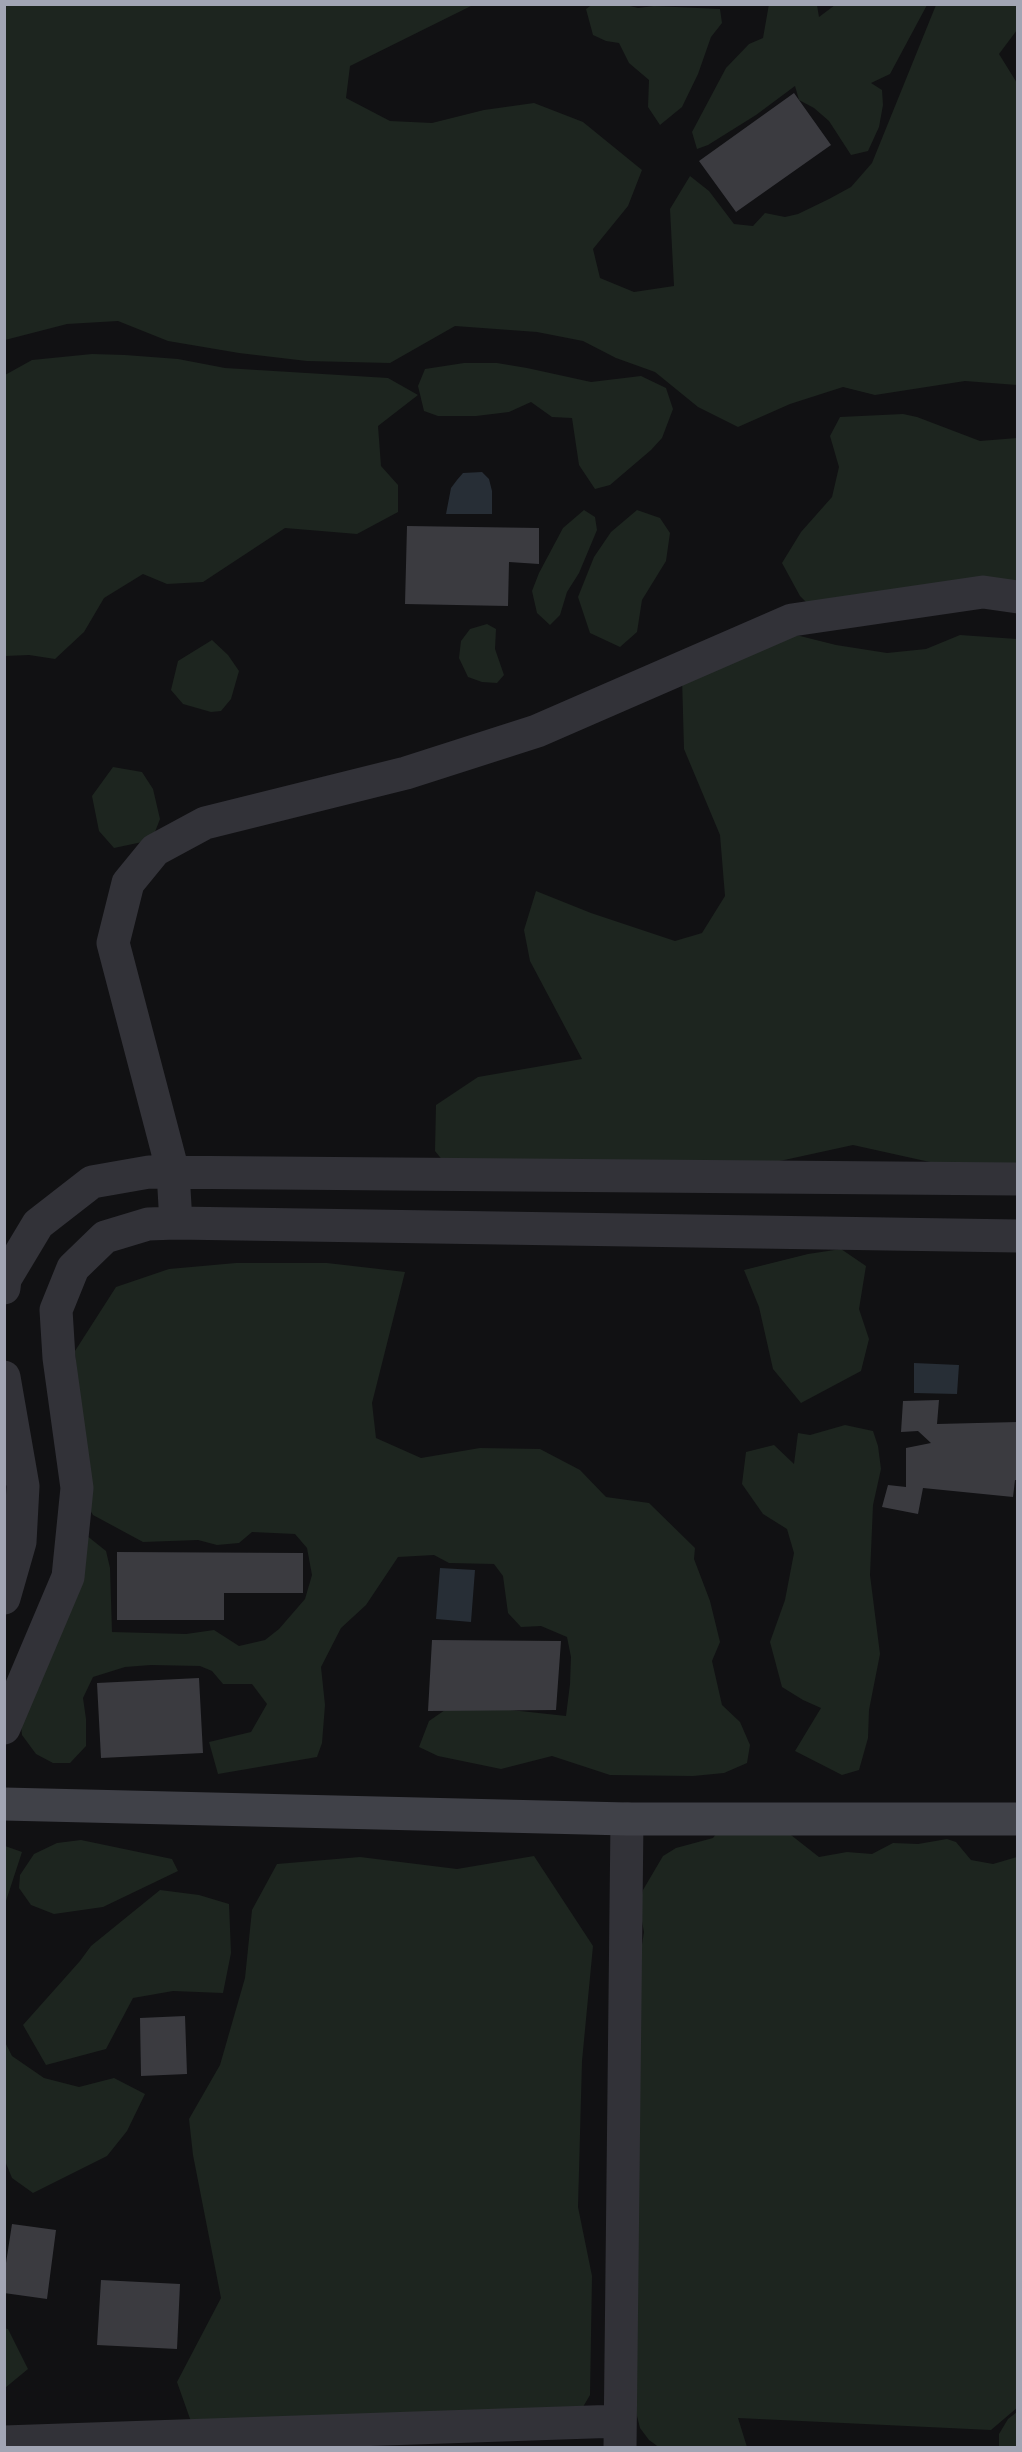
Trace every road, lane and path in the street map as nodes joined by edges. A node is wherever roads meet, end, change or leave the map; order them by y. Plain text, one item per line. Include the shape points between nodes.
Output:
1 (1017, 597) edge
2 (173, 1172) junction
3 (1017, 1179) edge
4 (176, 1223) junction
5 (1017, 1236) edge
6 (4, 1288) edge
7 (4, 1377) edge
8 (4, 1598) edge
9 (4, 1728) edge
10 (4, 1804) edge
11 (627, 1818) junction
12 (1017, 1819) edge
13 (620, 2434) edge
14 (4, 2442) edge

1 - 2 street via 983,592 792,620 537,731 406,773 205,823 155,850 128,883 112,943
2 - 3 street
2 - 4 street
2 - 6 street via 92,1182 38,1224 5,1279
4 - 5 street
4 - 9 street via 148,1224 105,1237 73,1268 56,1310 77,1488 68,1577
7 - 8 street via 23,1486 20,1542
10 - 11 street
11 - 12 street
11 - 13 street
13 - 14 street

